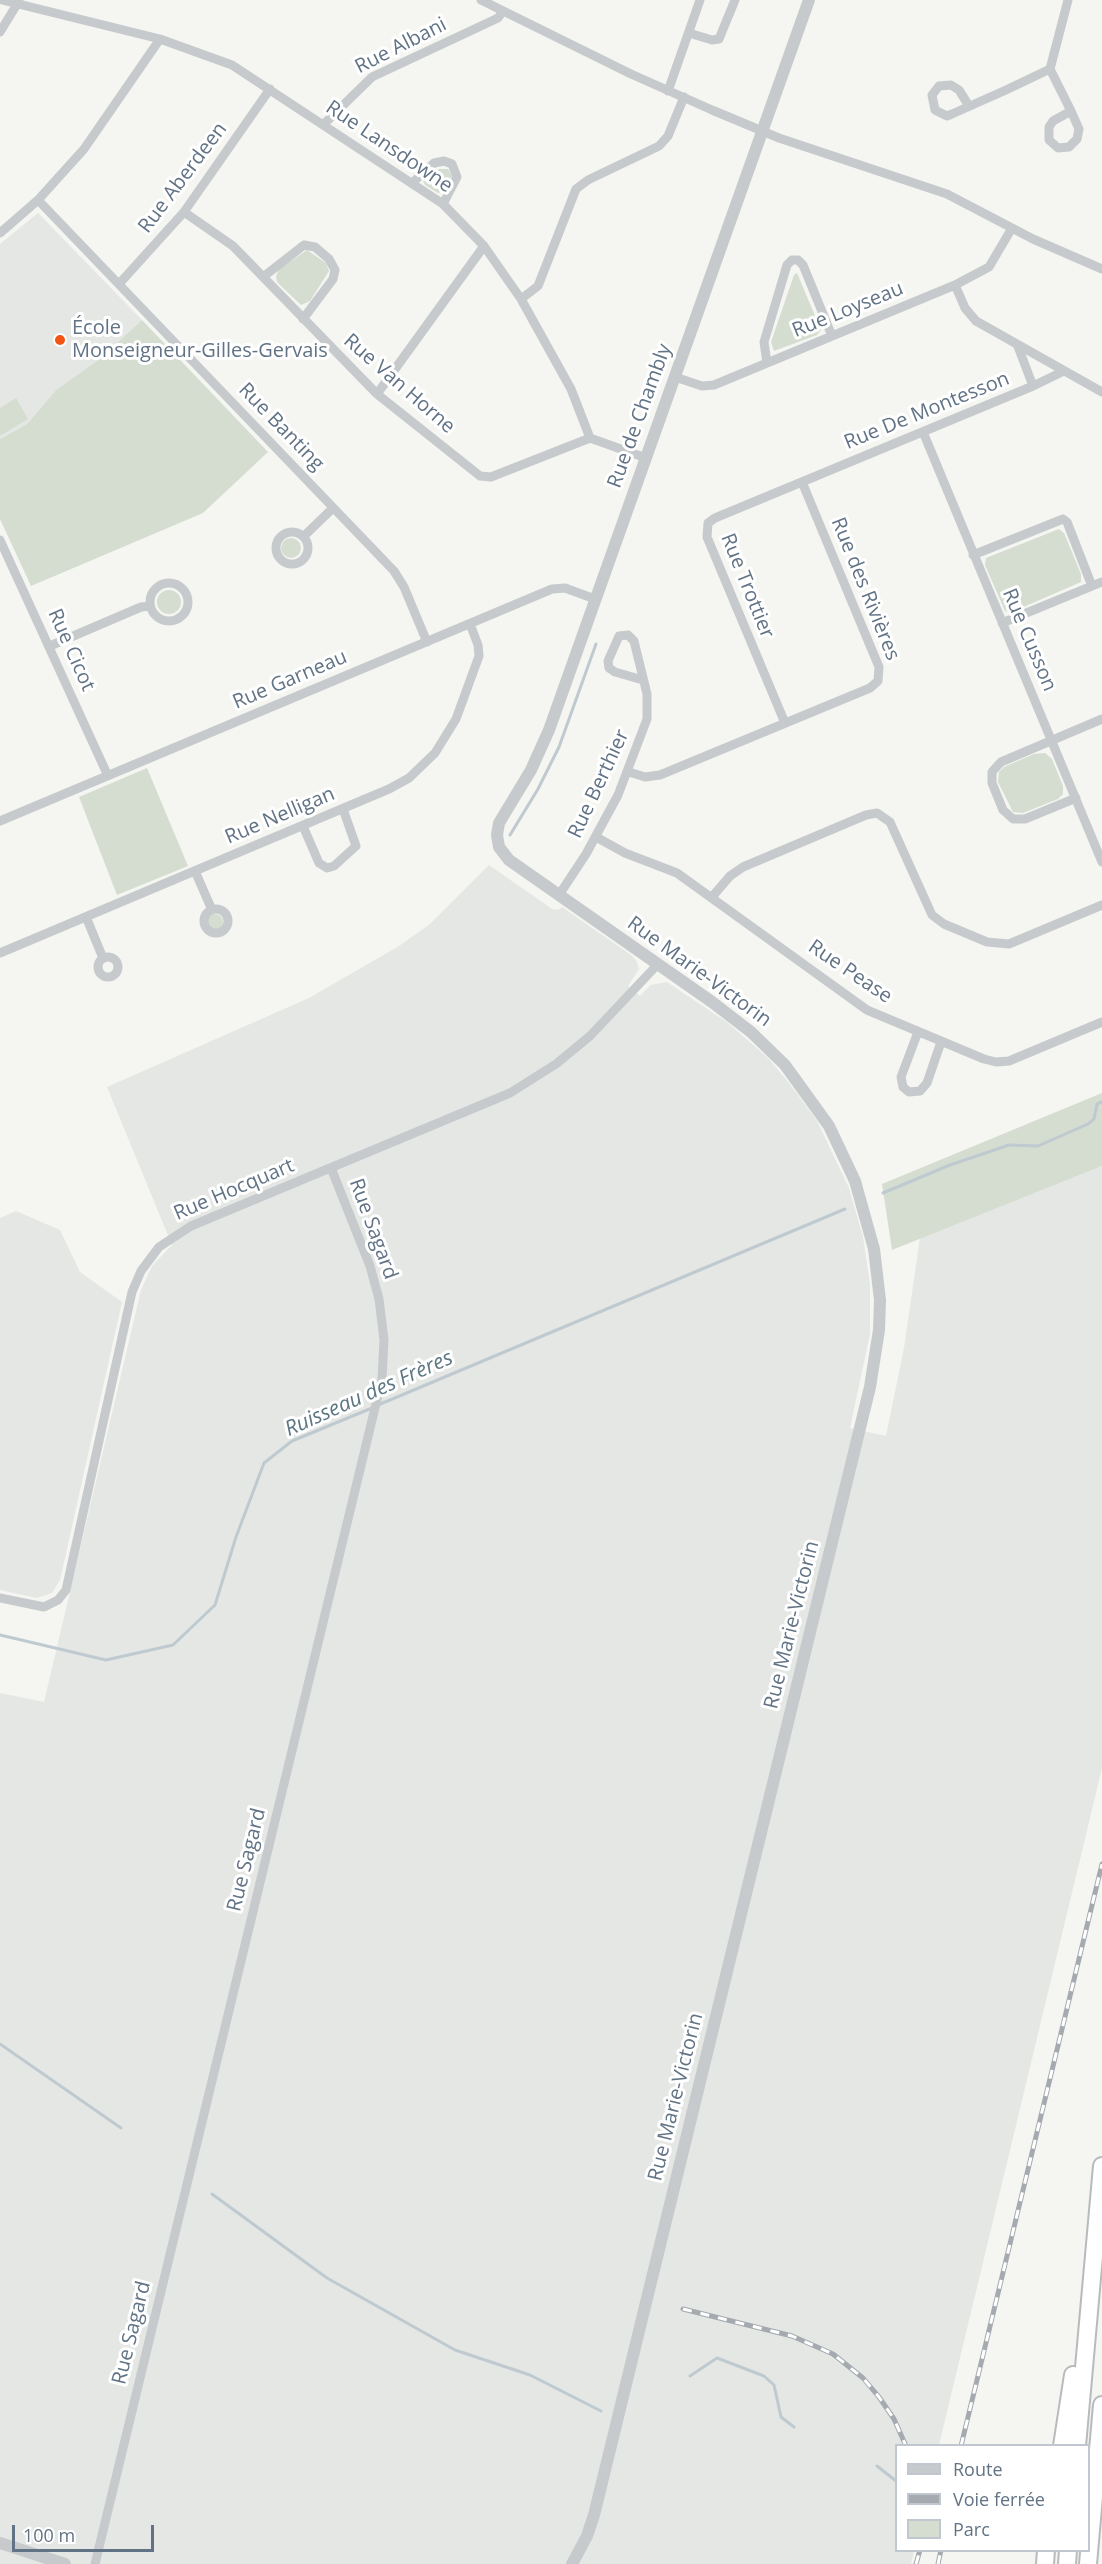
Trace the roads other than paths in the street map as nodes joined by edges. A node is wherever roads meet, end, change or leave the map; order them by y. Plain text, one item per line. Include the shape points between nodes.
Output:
1 (2, 0) edge
2 (481, 0) edge
3 (700, 0) edge
4 (735, 0) edge
5 (809, 0) edge
6 (1068, 0) edge
7 (18, 2) edge
8 (503, 12) junction
9 (0, 32) edge
10 (689, 33) junction
11 (160, 39) junction
12 (1050, 69) junction
13 (270, 88) junction
14 (668, 91) junction
15 (684, 97) junction
16 (969, 106) dead end
17 (1071, 111) dead end
18 (324, 124) junction
19 (762, 131) junction
20 (412, 183) junction
21 (38, 200) junction
22 (443, 204) junction
23 (184, 212) junction
24 (1012, 228) junction
25 (0, 233) edge
26 (484, 246) junction
27 (1102, 269) edge
28 (262, 278) junction
29 (119, 284) junction
30 (955, 285) junction
31 (522, 299) junction
32 (303, 319) junction
33 (832, 336) junction
34 (1017, 344) junction
35 (767, 363) junction
36 (1064, 371) junction
37 (675, 377) junction
38 (1033, 386) junction
39 (1102, 392) edge
40 (377, 394) junction
41 (923, 432) junction
42 (590, 438) junction
43 (646, 458) junction
44 (802, 482) junction
45 (333, 508) junction
46 (304, 536) dead end
47 (0, 540) edge
48 (974, 555) junction
49 (1102, 582) edge
50 (1092, 586) junction
51 (595, 599) junction
52 (150, 606) junction
53 (1002, 623) junction
54 (470, 624) junction
55 (427, 642) junction
56 (50, 646) junction
57 (643, 680) junction
58 (1102, 719) edge
59 (785, 723) junction
60 (1052, 740) junction
61 (629, 771) junction
62 (108, 776) junction
63 (1076, 798) junction
64 (343, 809) junction
65 (0, 821) edge
66 (303, 826) junction
67 (596, 837) junction
68 (497, 839) joint
69 (1102, 862) edge
70 (195, 871) junction
71 (559, 896) junction
72 (712, 897) junction
73 (1102, 905) edge
74 (212, 910) dead end
75 (86, 917) junction
76 (0, 953) edge
77 (103, 958) dead end
78 (658, 964) junction
79 (1102, 1022) edge
80 (918, 1032) junction
81 (941, 1042) junction
82 (332, 1168) junction
83 (0, 1598) edge
84 (1102, 2166) edge
85 (1095, 2228) junction
86 (1102, 2405) edge
87 (1062, 2444) edge
88 (1077, 2444) edge
89 (1099, 2446) junction
90 (1102, 2468) edge
91 (0, 2543) edge
92 (1090, 2543) edge
93 (65, 2564) edge
94 (95, 2564) edge
95 (573, 2564) edge

1 - 7 street, Rue Lansdowne
2 - 8 street
3 - 10 street
4 - 10 street via 719,39
5 - 19 street, Rue de Chambly
6 - 12 street
7 - 9 street
7 - 11 street, Rue Lansdowne
8 - 14 street
8 - 18 street, Rue Albani via 498,18 372,77
10 - 14 street
11 - 13 street, Rue Lansdowne via 232,65
11 - 21 street via 101,127
12 - 16 street
12 - 17 street
13 - 18 street, Rue Lansdowne
13 - 23 street, Rue Aberdeen
14 - 15 street
15 - 19 street
15 - 31 street via 668,136 659,146 576,189 538,286
18 - 20 street, Rue Lansdowne
19 - 24 street via 947,194
19 - 37 street, Rue de Chambly
20 - 22 street, Rue Lansdowne
20 - 22 street via 434,163 452,164 457,177
21 - 25 street
21 - 29 street, Rue Banting
22 - 26 street, Rue Lansdowne
23 - 28 street, Rue Van Horne via 228,242
23 - 29 street, Rue Aberdeen
24 - 27 street
24 - 30 street, Rue Loyseau via 989,267
26 - 31 street, Rue Lansdowne
26 - 40 street
28 - 32 street, Rue Van Horne
28 - 32 street via 301,246 312,246 329,259 335,270 333,279
29 - 45 street, Rue Banting
30 - 33 street, Rue Loyseau
30 - 34 street via 973,318
31 - 42 street, Rue Lansdowne via 571,389
32 - 40 street, Rue Van Horne
33 - 35 street, Rue Loyseau
33 - 35 street via 803,265 792,261 787,265 764,342
34 - 36 street
34 - 38 street
35 - 37 street, Rue Loyseau via 711,386
36 - 38 street, Rue De Montesson
36 - 39 street
37 - 43 street, Rue de Chambly
38 - 41 street, Rue De Montesson
40 - 42 street, Rue Van Horne via 485,478
41 - 44 street, Rue De Montesson
41 - 48 street, Rue Cusson
42 - 43 street
43 - 51 street, Rue de Chambly
44 - 59 street, Rue des Rivières via 880,675 872,687
44 - 59 street, Rue Trottier via 715,518 706,531
45 - 46 street
45 - 55 street, Rue Banting via 397,576
47 - 56 street, Rue Cicot
48 - 50 street via 1063,519
48 - 53 street, Rue Cusson
49 - 50 street
50 - 53 street
51 - 54 street, Rue Garneau via 555,588
51 - 68 street, Rue de Chambly via 546,737 526,780 499,823
52 - 52 street via 157,618 174,621 184,614 187,596 179,586 166,583 155,589
52 - 56 street
53 - 60 street, Rue Cusson
54 - 55 street, Rue Garneau
54 - 64 street, Rue Nelligan via 479,656 456,719 440,746 421,769 402,782
55 - 62 street, Rue Garneau
56 - 62 street, Rue Cicot
57 - 57 street, Rue Berthier via 633,639 621,635 615,642 609,668
57 - 61 street, Rue Berthier via 647,719
58 - 60 street
59 - 61 street via 656,777
60 - 63 street, Rue Cusson
60 - 63 street via 994,767 991,780 1003,810 1011,818 1022,820
61 - 67 street, Rue Berthier
62 - 65 street, Rue Garneau
63 - 69 street, Rue Cusson
64 - 66 street, Rue Nelligan
64 - 66 street via 356,846 332,867 319,863
66 - 70 street, Rue Nelligan
67 - 71 street, Rue Berthier
67 - 72 street, Rue Pease via 673,870
68 - 71 street, Rue Marie-Victorin via 506,857
70 - 74 street
70 - 75 street, Rue Nelligan
71 - 78 street, Rue Marie-Victorin
72 - 73 street via 743,867 876,813 890,822 929,912 941,923 996,944 1009,944
72 - 80 street, Rue Pease via 867,1010
75 - 76 street, Rue Nelligan
75 - 77 street
78 - 82 street, Rue Hocquart via 590,1036 525,1084 478,1108
78 - 95 street, Rue Marie-Victorin via 735,1018 769,1048 800,1082 829,1126 866,1216 878,1280 879,1330 870,1387 594,2516
79 - 81 street, Rue Pease via 1001,1062 988,1061
80 - 81 street, Rue Pease
80 - 81 street via 901,1077 909,1092 920,1091 927,1083
82 - 83 street, Rue Hocquart via 184,1229 149,1258 132,1292 66,1590 58,1600 44,1607
82 - 94 street, Rue Sagard via 379,1299 384,1340 382,1379
84 - 85 highway
85 - 87 highway
85 - 88 highway
86 - 89 highway
89 - 90 highway
89 - 92 highway
91 - 93 street

